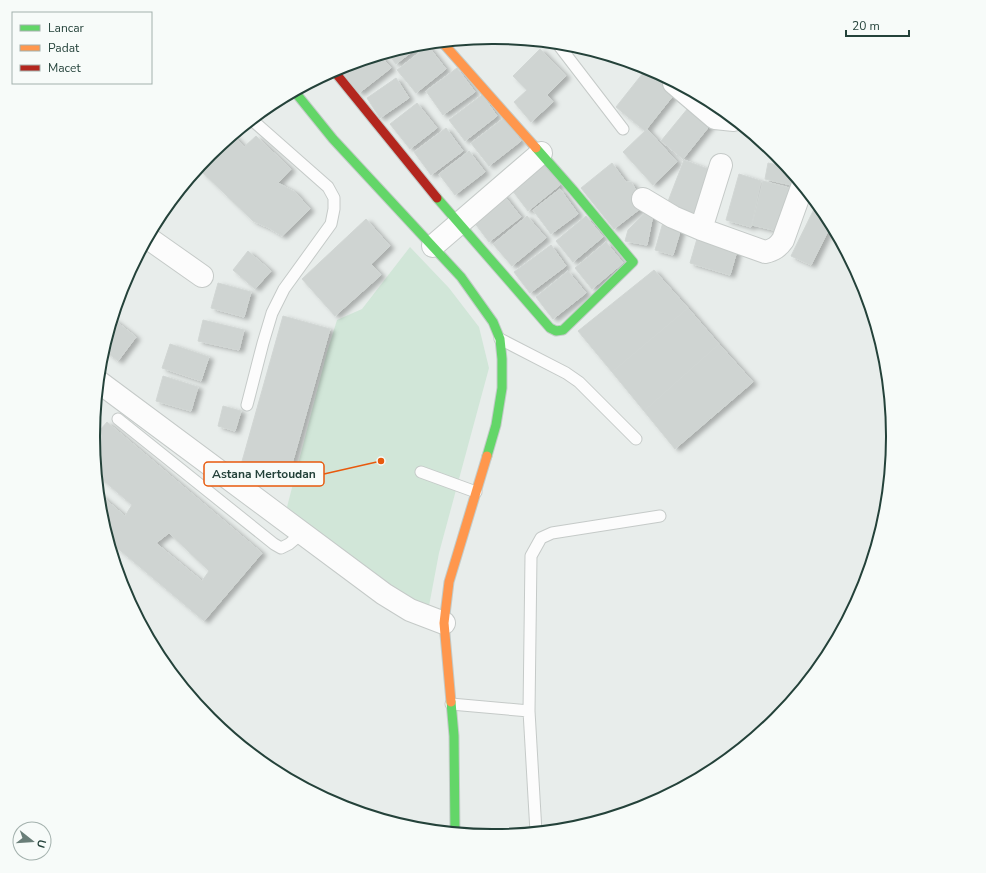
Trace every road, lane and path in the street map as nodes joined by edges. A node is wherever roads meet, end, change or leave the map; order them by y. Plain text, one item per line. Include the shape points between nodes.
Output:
1 (446, 47) edge
2 (563, 51) edge
3 (338, 76) edge
4 (298, 96) edge
5 (694, 100) edge
6 (723, 119) edge
7 (256, 124) edge
8 (623, 129) dead end
9 (541, 153) junction
10 (721, 165) dead end
11 (800, 193) edge
12 (643, 199) dead end
13 (459, 224) junction
14 (701, 229) junction
15 (152, 241) edge
16 (433, 246) junction
17 (202, 276) dead end
18 (500, 339) junction
19 (104, 386) edge
20 (247, 405) dead end
21 (118, 419) dead end
22 (636, 439) dead end
23 (421, 472) dead end
24 (476, 492) junction
25 (660, 516) dead end
26 (301, 534) junction
27 (444, 623) junction
28 (451, 704) junction
29 (529, 711) junction
30 (455, 827) edge
31 (536, 827) edge

1 - 9 street
2 - 8 lane
3 - 13 street
4 - 16 street via 333,139
5 - 6 street via 715,118
7 - 20 lane via 328,187 334,198 334,209 331,224 284,289 272,313
9 - 13 street
9 - 13 street via 633,262 563,330 556,331 550,328
10 - 14 street
11 - 14 street via 783,240 772,250 758,250
12 - 14 street via 673,217
13 - 16 street
15 - 17 street
16 - 18 street via 466,283 493,322
18 - 22 lane via 579,382
18 - 24 street via 502,388 496,425
19 - 26 street
21 - 26 lane via 274,544 281,548
23 - 24 lane
24 - 27 street via 449,582
25 - 29 lane via 552,533 541,538 531,556
26 - 27 street via 384,594 410,610
27 - 28 street
28 - 29 lane
28 - 30 street
29 - 31 lane

